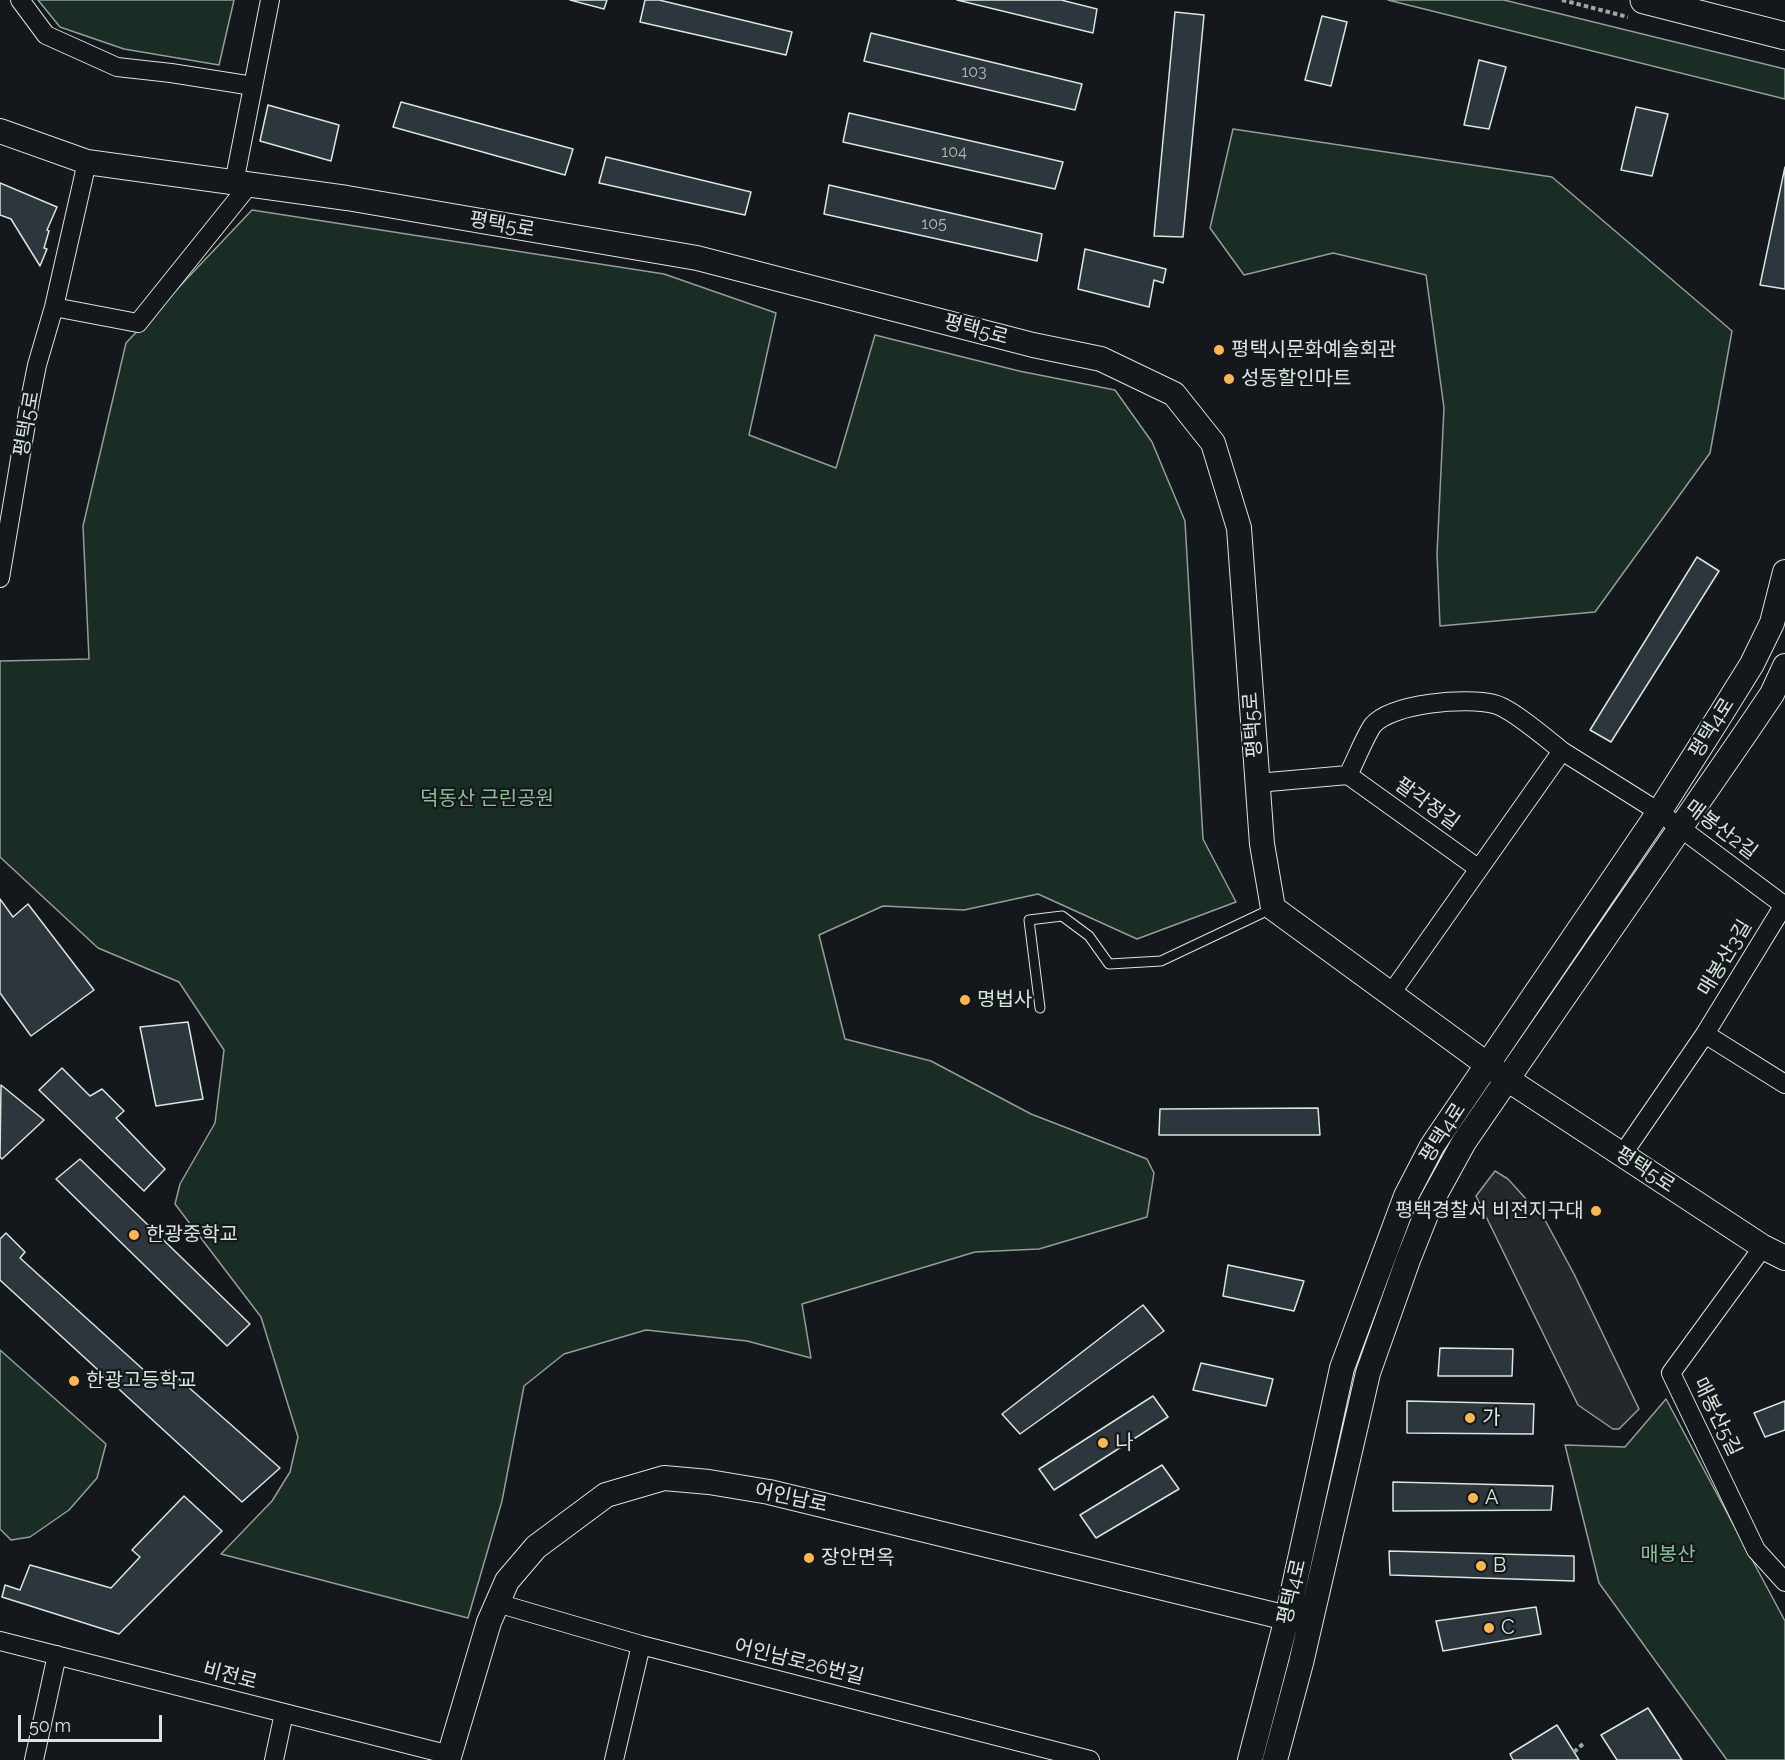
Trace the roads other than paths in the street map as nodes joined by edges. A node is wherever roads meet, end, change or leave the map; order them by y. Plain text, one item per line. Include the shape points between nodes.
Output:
1 (20, 0) edge
2 (270, 0) edge
3 (1644, 0) edge
4 (1785, 36) edge
5 (253, 86) junction
6 (0, 131) edge
7 (87, 162) junction
8 (241, 184) junction
9 (54, 307) junction
10 (1785, 572) edge
11 (0, 578) edge
12 (1785, 666) edge
13 (1562, 751) junction
14 (1348, 775) junction
15 (1257, 783) junction
16 (1659, 812) junction
17 (1680, 829) junction
18 (1479, 869) junction
19 (1784, 905) edge
20 (1273, 908) junction
21 (1390, 995) junction
22 (1040, 1008) dead end
23 (1705, 1034) junction
24 (1497, 1072) junction
25 (1785, 1084) edge
26 (1622, 1155) junction
27 (1763, 1248) junction
28 (1785, 1258) edge
29 (1785, 1582) edge
30 (497, 1603) junction
31 (1287, 1618) junction
32 (0, 1641) edge
33 (641, 1645) junction
34 (57, 1655) junction
35 (284, 1713) junction
36 (449, 1757) edge
37 (34, 1760) edge
38 (274, 1760) edge
39 (614, 1760) edge
40 (1090, 1760) edge
41 (1250, 1760) edge
42 (1275, 1760) edge

1 - 5 street via 46,35 117,67
2 - 5 street
3 - 4 main road
5 - 8 street
6 - 7 street, 평택5로
7 - 8 street, 평택5로
7 - 9 street, 평택5로
8 - 9 street via 138,323
8 - 15 street, 평택5로 via 347,198 697,258 1101,359 1174,394 1213,443 1239,528
9 - 11 street, 평택5로 via 30,400
10 - 16 street, 평택4로 via 1772,623 1752,664
12 - 17 street, 평택4로 via 1772,694
13 - 14 street via 1495,704 1433,703 1389,713 1373,725
13 - 16 street
13 - 18 street
14 - 15 street
14 - 18 street, 팔각정길
15 - 20 street, 평택5로
16 - 17 street, 매봉산2길
16 - 24 street, 평택4로
17 - 19 street, 매봉산2길
17 - 24 street, 평택4로
18 - 21 street
19 - 23 street, 매봉산3길
20 - 21 street, 평택5로
20 - 22 lane via 1161,961 1109,964 1089,936 1062,916 1029,920
21 - 24 street, 평택5로
23 - 25 street
23 - 26 street, 매봉산3길
24 - 26 street, 평택5로
24 - 31 street, 평택4로 via 1432,1146 1406,1196 1342,1368
24 - 42 street, 평택4로 via 1431,1202 1368,1373
26 - 27 street, 평택5로
27 - 28 street, 평택5로
27 - 29 street, 매봉산5길 via 1671,1373 1756,1550
30 - 31 street, 어인남로 via 507,1581 536,1547 567,1523 606,1495 664,1478 769,1492
30 - 33 street, 어인남로26번길
30 - 36 street, 어인남로
31 - 41 street, 평택4로
32 - 34 street, 비전로
33 - 39 street
33 - 40 street, 어인남로26번길
34 - 35 street, 비전로
34 - 37 street
35 - 36 street, 비전로
35 - 38 street

